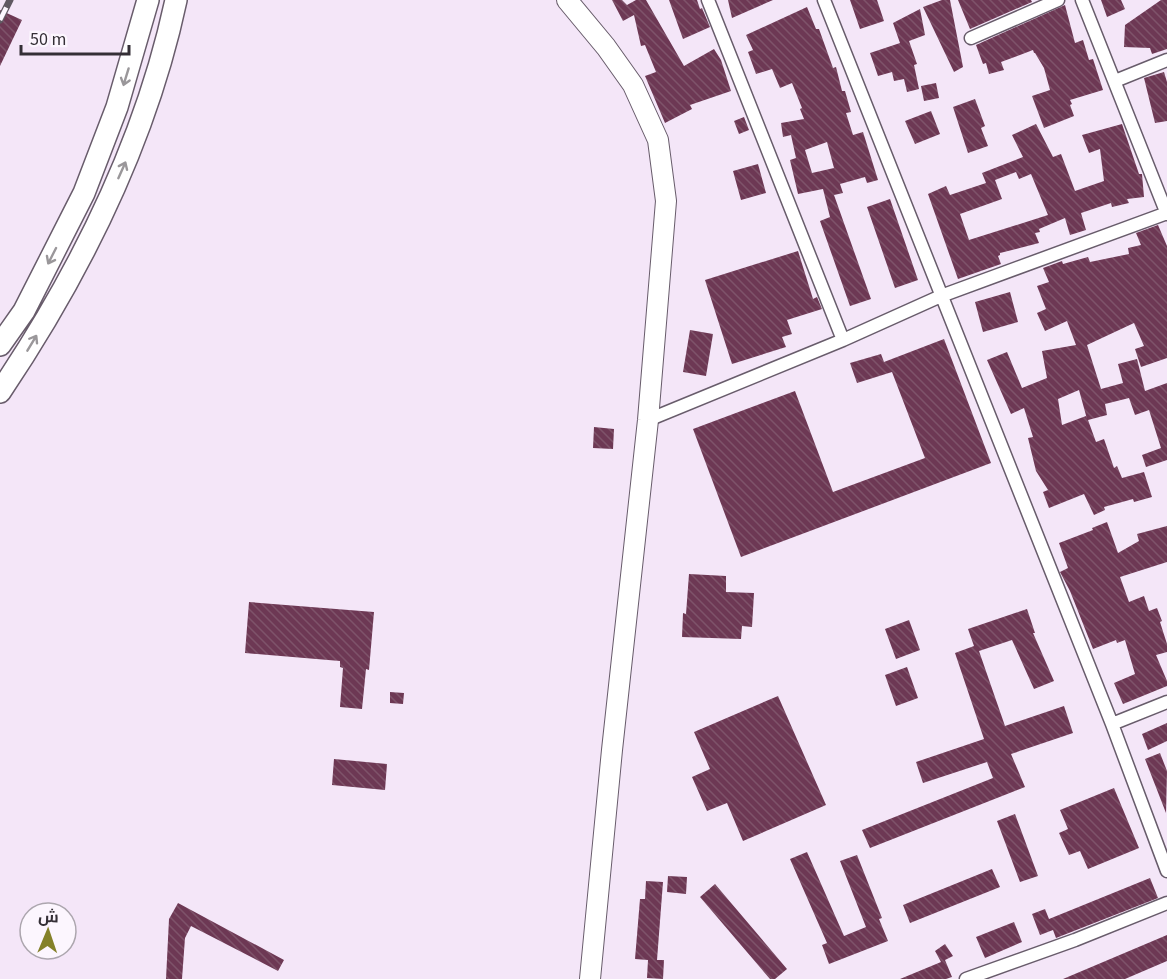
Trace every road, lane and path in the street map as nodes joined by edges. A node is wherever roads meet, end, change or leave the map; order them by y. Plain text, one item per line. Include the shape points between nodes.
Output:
1 (148, 0) edge
2 (176, 0) edge
3 (567, 0) edge
4 (708, 0) edge
5 (824, 0) edge
6 (1058, 0) edge
7 (1082, 0) edge
8 (971, 38) dead end
9 (1167, 60) edge
10 (1115, 81) junction
11 (1167, 214) edge
12 (941, 296) junction
13 (843, 340) junction
14 (0, 345) edge
15 (0, 392) edge
16 (648, 420) junction
17 (1167, 702) edge
18 (1112, 724) junction
19 (1167, 870) edge
20 (1167, 903) edge
21 (590, 979) edge
22 (966, 979) edge

1 -> 14 highway via 117,106 84,193 24,311
15 -> 2 highway via 86,250 131,148 168,38
3 - 16 main road via 633,85 658,140 666,201
4 - 13 street
5 - 12 street
6 - 8 street
7 - 10 street
9 - 10 street
10 - 11 street
11 - 12 street
12 - 13 street
12 - 18 street
13 - 16 street
16 - 21 main road
17 - 18 street
18 - 19 street
20 - 22 street

